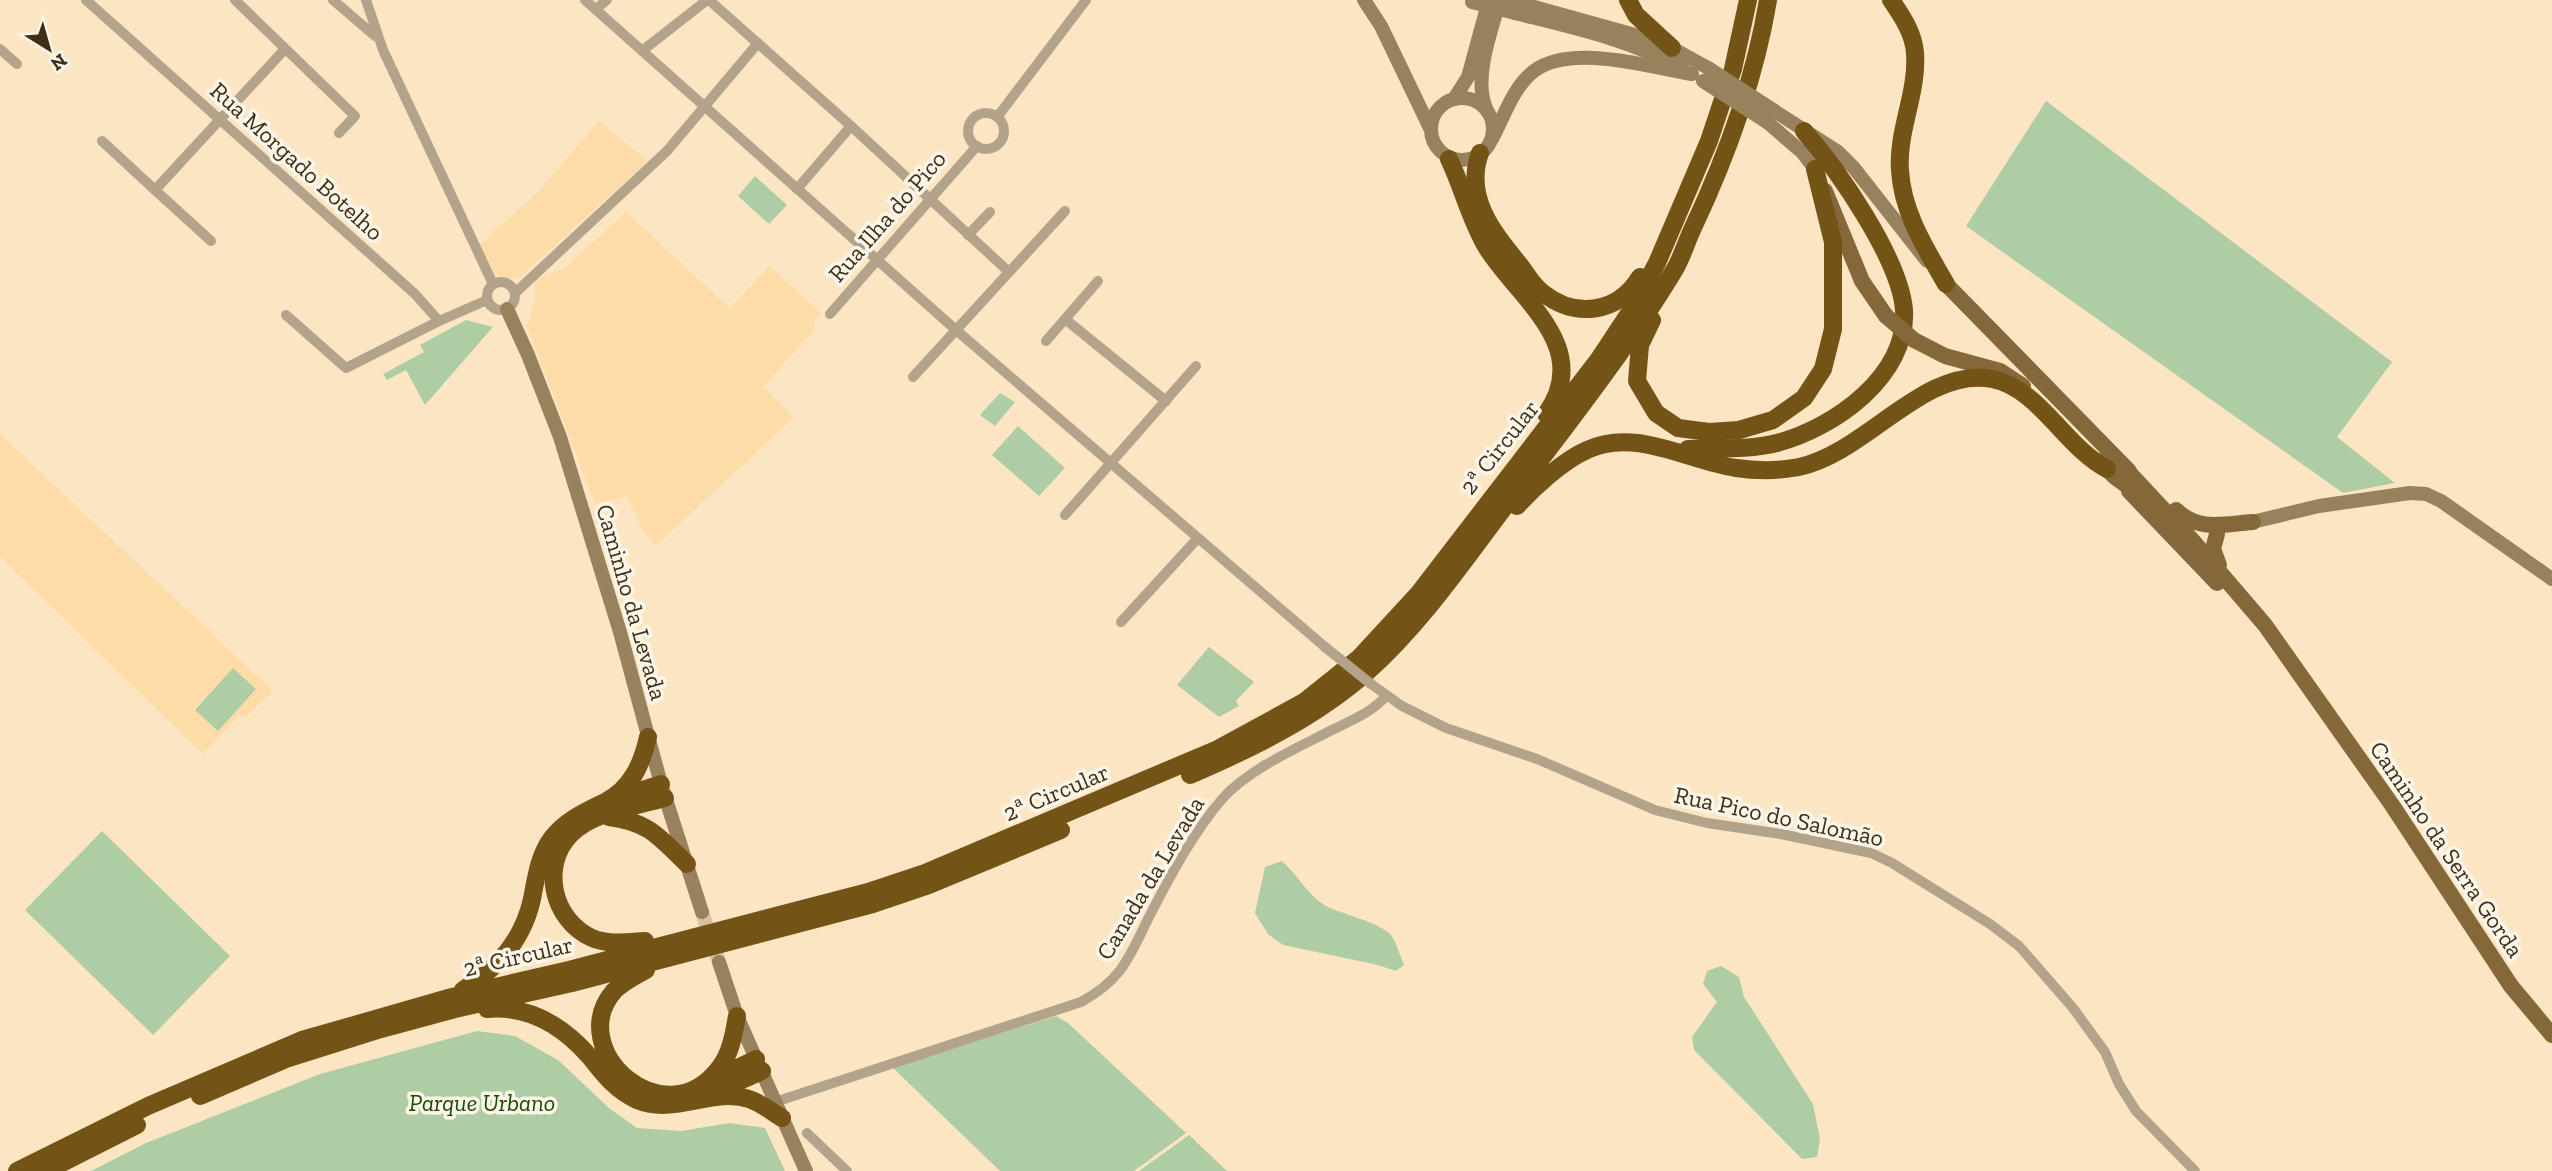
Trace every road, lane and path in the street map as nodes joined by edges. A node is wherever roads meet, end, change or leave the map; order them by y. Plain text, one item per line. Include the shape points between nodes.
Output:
1 (86, 0) edge
2 (235, 0) edge
3 (333, 0) edge
4 (366, 0) edge
5 (585, 0) edge
6 (607, 0) edge
7 (708, 0) edge
8 (1086, 0) edge
9 (1364, 0) edge
10 (1489, 0) edge
11 (1500, 0) edge
12 (1628, 0) edge
13 (1768, 0) edge
14 (1891, 0) edge
15 (1469, 1) edge
16 (1514, 5) edge
17 (1746, 6) edge
18 (596, 9) junction
19 (377, 37) junction
20 (758, 44) junction
21 (285, 48) junction
22 (1672, 48) junction
23 (0, 50) edge
24 (642, 51) junction
25 (17, 65) dead end
26 (1701, 74) junction
27 (1454, 99) junction
28 (704, 108) junction
29 (1486, 108) junction
30 (998, 116) junction
31 (1770, 116) junction
32 (219, 120) junction
33 (851, 126) junction
34 (1430, 128) junction
35 (1804, 131) junction
36 (339, 133) dead end
37 (102, 141) dead end
38 (977, 146) junction
39 (1486, 146) junction
40 (1449, 159) junction
41 (1815, 169) junction
42 (797, 189) junction
43 (155, 190) junction
44 (930, 199) junction
45 (1065, 211) dead end
46 (990, 212) dead end
47 (1677, 219) junction
48 (968, 235) junction
49 (211, 241) dead end
50 (878, 260) junction
51 (1676, 267) junction
52 (1009, 272) junction
53 (1098, 281) dead end
54 (493, 284) junction
55 (1946, 284) junction
56 (515, 293) junction
57 (487, 300) junction
58 (507, 309) junction
59 (830, 314) dead end
60 (286, 315) dead end
61 (1065, 320) junction
62 (439, 321) junction
63 (956, 330) junction
64 (1046, 341) dead end
65 (1196, 366) dead end
66 (913, 377) dead end
67 (1166, 401) junction
68 (1667, 450) junction
69 (1111, 463) junction
70 (2115, 470) junction
71 (1065, 515) dead end
72 (2253, 522) junction
73 (2217, 534) junction
74 (1198, 538) junction
75 (2193, 541) junction
76 (1454, 545) junction
77 (1456, 571) junction
78 (2552, 579) edge
79 (2229, 582) junction
80 (2236, 603) junction
81 (1121, 622) dead end
82 (2308, 684) junction
83 (1386, 696) junction
84 (648, 737) junction
85 (663, 791) junction
86 (603, 808) junction
87 (687, 864) junction
88 (702, 912) tunnel mouth
89 (684, 946) junction
90 (719, 962) tunnel mouth
91 (454, 1003) junction
92 (737, 1016) junction
93 (2552, 1035) edge
94 (759, 1065) junction
95 (693, 1097) junction
96 (779, 1110) junction
97 (807, 1133) dead end
98 (17, 1171) edge
99 (46, 1171) edge
100 (806, 1171) edge
101 (846, 1171) edge
102 (2195, 1171) edge

1 - 32 street, Rua Morgado Botelho
2 - 21 street
3 - 19 street
4 - 19 street
5 - 18 street, Rua Pico do Salomão
6 - 18 street
7 - 20 street
7 - 24 street
8 - 30 street
9 - 34 street
10 - 27 street via 1468,77
11 - 29 street via 1481,81 1480,96
12 - 22 highway via 1636,15
13 - 51 highway, 2ª Circular via 1728,145
14 - 55 highway via 1915,52 1899,155 1901,186 1921,239
15 - 16 street, bridge
16 - 22 street
16 - 26 street
17 - 47 highway, 2ª Circular via 1733,69
18 - 24 street, Rua Pico do Salomão
19 - 54 street
20 - 28 street
20 - 33 street
21 - 32 street
21 - 36 street via 355,116
22 - 26 street
23 - 25 street
24 - 28 street, Rua Pico do Salomão
26 - 31 street, bridge
26 - 39 street via 1608,60 1559,60 1524,81
27 - 29 street via 1471,99
27 - 34 street via 1434,114
28 - 42 street, Rua Pico do Salomão
28 - 56 street via 667,151
29 - 39 street via 1492,122
30 - 38 street via 1004,126 1000,143 985,149
30 - 38 street via 981,113 971,121 968,132
31 - 35 street
31 - 41 street
32 - 43 street
32 - 62 street, Rua Morgado Botelho via 415,294
33 - 42 street
33 - 44 street
34 - 40 street via 1435,145
35 - 55 street via 1854,168
35 - 68 highway via 1847,186 1898,279 1904,313 1894,354 1885,373 1864,395 1814,430 1760,446
37 - 43 street
38 - 44 street, Rua Ilha do Pico
39 - 40 street via 1462,160
39 - 47 highway via 1474,175 1485,217 1531,283 1569,308 1583,311 1611,306 1627,295
40 - 76 highway via 1486,247 1543,319 1554,337 1562,370 1553,403
41 - 51 highway via 1833,242 1833,329 1823,369 1804,398 1773,420 1739,430 1709,432 1678,428 1656,413 1637,381 1640,345
41 - 70 main road, bridge via 1862,281 1886,316 1913,340 1945,356 2000,371 2015,380
42 - 50 street, Rua Pico do Salomão
43 - 49 street
44 - 48 street
44 - 50 street, Rua Ilha do Pico
45 - 52 street
46 - 48 street
47 - 76 highway, 2ª Circular via 1634,306 1599,359
48 - 52 street
50 - 59 street, Rua Ilha do Pico
50 - 63 street, Rua Pico do Salomão
51 - 77 highway, 2ª Circular via 1611,366
52 - 63 street
53 - 61 street
54 - 56 street via 504,282
54 - 57 street
55 - 70 main road
56 - 58 street
57 - 58 street via 495,309
57 - 62 street
58 - 84 street, Caminho da Levada via 560,437
60 - 62 street via 346,368
61 - 64 street
61 - 67 street
63 - 66 street
63 - 69 street, Rua Pico do Salomão
65 - 67 street
67 - 69 street
68 - 70 highway via 1735,468 1802,466 1849,447 1938,386 1969,377 2011,385 2091,461
68 - 77 highway via 1607,443 1576,455 1525,496
69 - 71 street
69 - 74 street, Rua Pico do Salomão
70 - 72 main road via 2190,522
70 - 75 main road, Caminho da Serra Gorda
70 - 80 main road, Caminho da Serra Gorda
72 - 73 street
72 - 78 street via 2319,506 2426,494
73 - 75 street
73 - 79 main road via 2213,553
74 - 81 street
74 - 83 street, Rua Pico do Salomão, bridge
75 - 79 main road, Caminho da Serra Gorda
75 - 80 main road via 2200,558
76 - 89 highway, 2ª Circular via 1389,628 1341,674 1304,702 1218,749 925,873
77 - 89 highway, 2ª Circular via 1368,671 1307,716 1239,754 929,885 873,904
79 - 82 main road, Caminho da Serra Gorda
80 - 82 main road, Caminho da Serra Gorda
82 - 93 main road, Caminho da Serra Gorda via 2511,986
83 - 96 street, Canada da Levada via 1374,709 1290,751 1223,798 1176,867 1121,971 1092,996
83 - 102 street, Rua Pico do Salomão via 1446,728 1536,759 1655,810 1871,853 1892,863 2019,946 2105,1052 2136,1111
84 - 85 street, Caminho da Levada
84 - 86 highway via 636,774
85 - 86 highway
85 - 87 street, Caminho da Levada
86 - 87 highway via 648,827
86 - 89 highway via 573,832 556,857 553,885 561,909 593,938
86 - 91 highway via 590,808 551,839 522,930 508,953
87 - 88 street, Caminho da Levada
89 - 91 highway, 2ª Circular via 572,983
89 - 95 highway via 614,992 602,1020 601,1038 616,1069 630,1082 659,1095
90 - 92 street
91 - 95 highway via 541,1016 565,1031 623,1093 641,1101 658,1105
91 - 98 highway, 2ª Circular via 373,1018 289,1045 148,1106
91 - 99 highway, 2ª Circular via 286,1059 156,1115
92 - 94 street
92 - 95 highway via 720,1067
94 - 95 highway
94 - 96 street
95 - 96 highway via 747,1098
96 - 100 street
97 - 101 street

